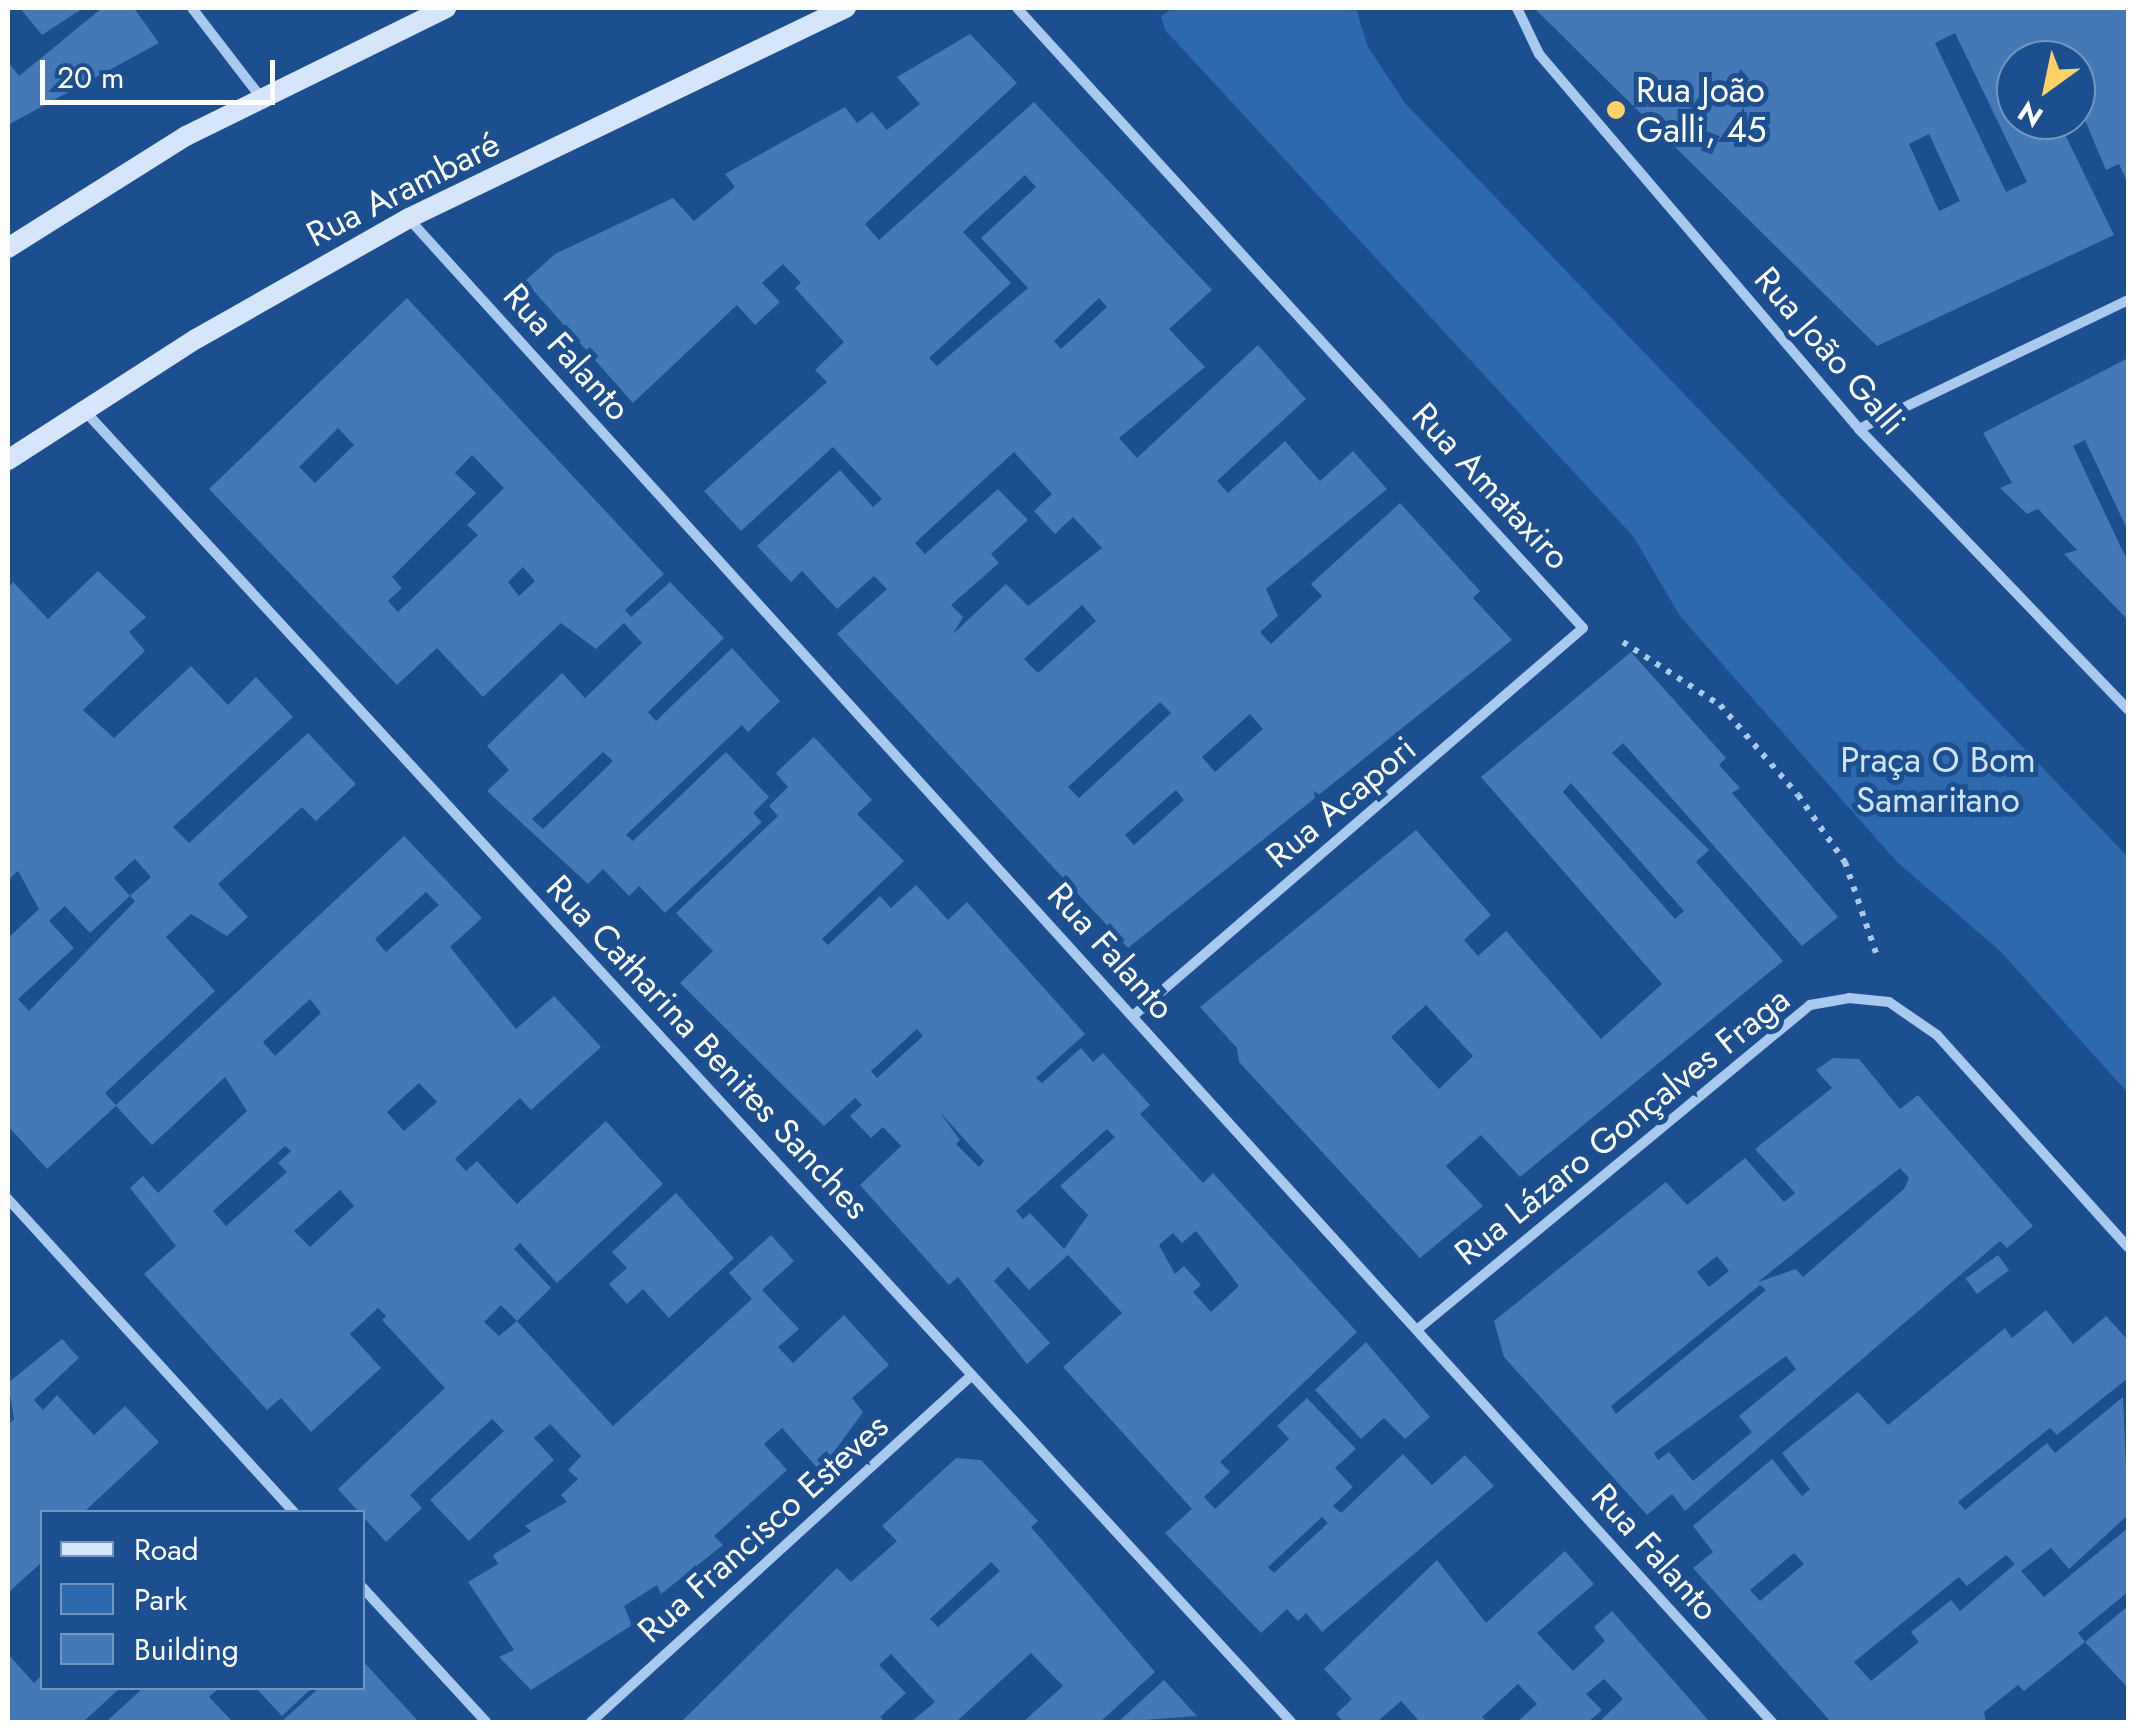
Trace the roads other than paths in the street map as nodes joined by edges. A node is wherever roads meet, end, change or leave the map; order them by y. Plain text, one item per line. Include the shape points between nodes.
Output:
1 (192, 8) edge
2 (446, 8) edge
3 (846, 8) edge
4 (1017, 8) edge
5 (1517, 8) edge
6 (263, 100) junction
7 (409, 218) junction
8 (8, 248) edge
9 (2128, 300) edge
10 (84, 410) junction
11 (1859, 429) junction
12 (8, 460) edge
13 (1583, 628) joint
14 (2128, 710) edge
15 (1133, 1016) junction
16 (8, 1199) edge
17 (2128, 1246) edge
18 (1418, 1329) junction
19 (972, 1374) junction
20 (292, 1510) edge
21 (365, 1591) edge
22 (486, 1722) edge
23 (591, 1722) edge
24 (1291, 1722) edge
25 (1772, 1722) edge

1 - 6 street
2 - 6 main road
3 - 7 main road, Rua Arambaré
4 - 13 street, Rua Amataxiro
5 - 11 street, Rua João Galli via 1539,54
6 - 8 main road via 186,136
7 - 10 main road, Rua Arambaré
7 - 15 street, Rua Falanto
9 - 11 street
10 - 12 main road, Rua Arambaré
10 - 19 street, Rua Catharina Benites Sanches
11 - 14 street, Rua João Galli
13 - 15 street, Rua Acapori
15 - 18 street, Rua Falanto
16 - 20 street
17 - 18 street, Rua Lázaro Gonçalves Fraga via 1937,1034 1889,1002 1810,1005
18 - 25 street, Rua Falanto
19 - 23 street, Rua Francisco Esteves
19 - 24 street, Rua Catharina Benites Sanches
21 - 22 street

